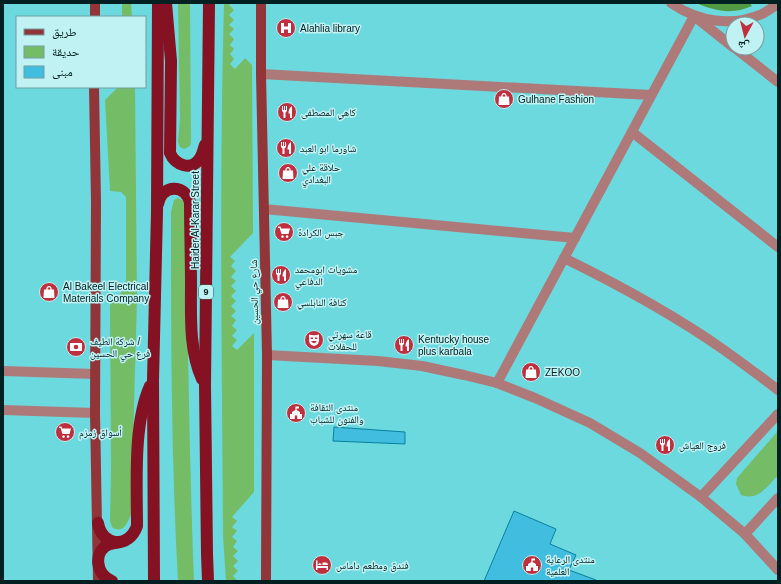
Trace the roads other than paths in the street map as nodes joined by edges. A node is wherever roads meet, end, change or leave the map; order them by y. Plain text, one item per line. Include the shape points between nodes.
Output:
1 (95, 3) edge
2 (158, 3) edge
3 (166, 3) edge
4 (209, 3) edge
5 (215, 3) edge
6 (261, 3) edge
7 (671, 3) edge
8 (778, 4) edge
9 (95, 16) edge
10 (694, 16) junction
11 (209, 22) junction
12 (725, 40) edge
13 (745, 56) edge
14 (261, 74) junction
15 (778, 82) edge
16 (94, 88) edge
17 (651, 95) junction
18 (207, 131) junction
19 (632, 132) junction
20 (264, 209) junction
21 (157, 212) junction
22 (575, 238) junction
23 (778, 247) edge
24 (564, 258) junction
25 (267, 355) junction
26 (3, 371) edge
27 (95, 374) junction
28 (153, 380) junction
29 (497, 383) junction
30 (205, 385) junction
31 (778, 390) edge
32 (3, 410) edge
33 (94, 413) junction
34 (778, 414) edge
35 (701, 497) junction
36 (778, 498) edge
37 (98, 523) junction
38 (745, 534) junction
39 (120, 542) junction
40 (98, 561) junction
41 (778, 570) edge
42 (98, 581) edge
43 (112, 581) edge
44 (154, 581) edge
45 (208, 581) edge
46 (266, 581) edge

1 - 9 main road
2 - 21 highway
3 - 18 highway via 172,158 187,166 197,162 203,152
4 - 11 highway, Haider Al-Karar Street / 9
5 - 11 highway
6 - 14 main road, شارع حي الحسين
7 - 10 street
8 - 10 street via 763,14 741,21 717,22
10 - 12 street
10 - 17 street
11 - 18 highway, Haider Al-Karar Street / 9
13 - 15 street
14 - 17 street
14 - 20 main road, شارع حي الحسين
16 - 27 main road
17 - 19 street
18 - 30 highway, Haider Al-Karar Street / 9
19 - 22 street
19 - 23 street
20 - 22 street
20 - 25 main road, شارع حي الحسين
21 - 28 highway
21 - 30 highway via 159,200 172,188 179,189 188,196 193,343 198,371
22 - 24 street
24 - 29 street
24 - 31 street via 617,284 667,313 723,349
25 - 29 street via 415,365
25 - 46 main road, شارع حي الحسين
26 - 27 street
27 - 33 main road
28 - 39 highway via 140,423 137,526 131,538
28 - 44 highway
29 - 35 street via 590,423 640,453
30 - 45 highway, Haider Al-Karar Street / 9
32 - 33 street
33 - 37 main road
34 - 35 street
35 - 38 street
36 - 38 street
37 - 39 highway via 105,538
37 - 40 main road
38 - 41 street
39 - 40 highway via 105,547
40 - 42 main road
40 - 43 highway via 101,572

